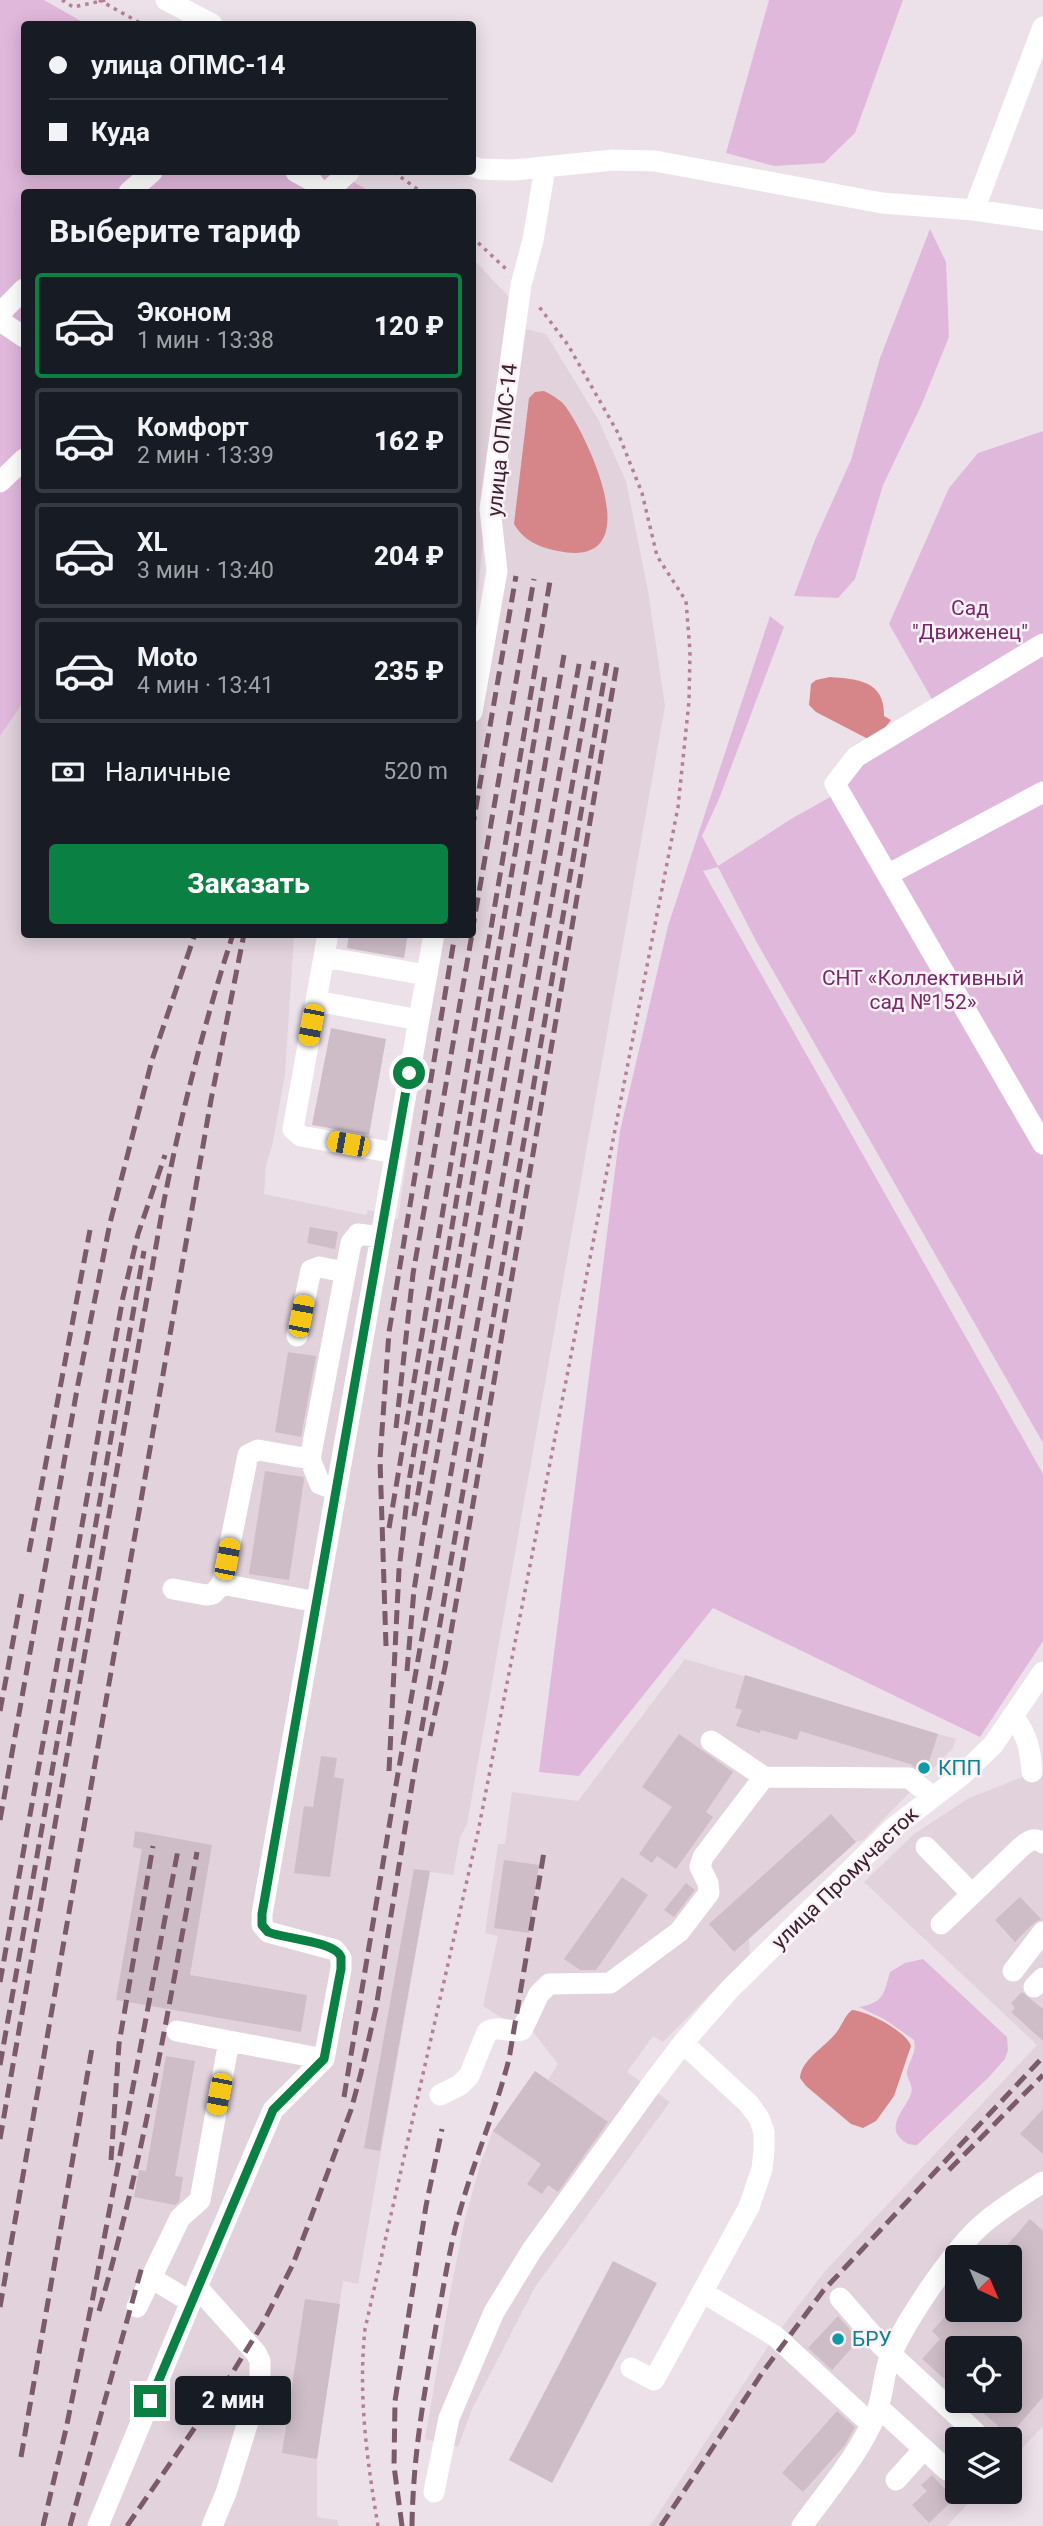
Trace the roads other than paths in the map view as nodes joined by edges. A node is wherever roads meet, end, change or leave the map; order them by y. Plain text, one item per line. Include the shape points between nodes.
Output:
1 (166, 0) edge
2 (206, 21) edge
3 (1043, 27) edge
4 (476, 168) edge
5 (545, 168) junction
6 (149, 175) edge
7 (302, 175) edge
8 (346, 175) edge
9 (132, 189) edge
10 (318, 189) edge
11 (330, 189) edge
12 (974, 211) junction
13 (1043, 220) edge
14 (21, 292) edge
15 (0, 320) edge
16 (21, 335) edge
17 (21, 462) edge
18 (0, 482) edge
19 (1043, 644) edge
20 (476, 689) edge
21 (1043, 792) edge
22 (889, 874) junction
23 (327, 938) edge
24 (433, 938) edge
25 (324, 957) junction
26 (426, 975) junction
27 (316, 1001) junction
28 (419, 1020) junction
29 (1043, 1144) edge
30 (395, 1153) junction
31 (382, 1228) junction
32 (345, 1272) junction
33 (297, 1336) dead end
34 (310, 1460) junction
35 (336, 1490) junction
36 (222, 1584) junction
37 (173, 1589) dead end
38 (317, 1602) junction
39 (1043, 1672) edge
40 (1014, 1717) junction
41 (711, 1741) dead end
42 (1032, 1772) dead end
43 (764, 1777) junction
44 (933, 1797) junction
45 (1043, 1843) edge
46 (926, 1847) dead end
47 (972, 1894) junction
48 (941, 1924) dead end
49 (1043, 1932) edge
50 (1013, 1971) dead end
51 (177, 2031) dead end
52 (229, 2041) junction
53 (683, 2043) junction
54 (324, 2059) junction
55 (440, 2095) dead end
56 (1041, 2186) edge
57 (200, 2200) junction
58 (229, 2214) junction
59 (151, 2278) junction
60 (704, 2292) junction
61 (194, 2295) junction
62 (840, 2298) dead end
63 (137, 2307) dead end
64 (891, 2354) junction
65 (631, 2368) dead end
66 (874, 2415) junction
67 (970, 2427) edge
68 (924, 2449) junction
69 (945, 2468) edge
70 (896, 2480) dead end
71 (434, 2492) dead end
72 (98, 2526) edge
73 (212, 2526) edge
74 (802, 2526) edge

1 - 2 street
3 - 12 street
4 - 5 street
5 - 12 street via 583,161 655,161 883,203
5 - 20 street, улица ОПМС-14 via 521,285 491,509 497,571
6 - 9 street
7 - 10 street
8 - 11 street
12 - 13 street
14 - 15 street
15 - 16 street
17 - 18 street
19 - 22 street via 856,757 835,784
21 - 22 street
22 - 29 street
23 - 25 street
24 - 26 street
25 - 26 street
25 - 27 street
26 - 28 street
27 - 28 street
27 - 30 street via 293,1129 301,1136
28 - 30 street
30 - 31 street
31 - 32 street via 354,1238
31 - 35 street
32 - 33 street via 311,1270
32 - 34 street
34 - 35 street via 320,1484
34 - 36 street via 258,1450 248,1455
35 - 38 street
36 - 37 street via 206,1595
36 - 38 street
38 - 54 street via 262,1925 268,1932 335,1950 341,1958
39 - 40 street, улица Промучасток
40 - 42 street via 1027,1738
40 - 44 street, улица Промучасток via 978,1761
41 - 43 street
43 - 44 street via 909,1778
43 - 55 street via 703,1857 700,1867 709,1893 679,1933 610,1983 549,1984 539,1994 522,2030 487,2032 469,2076
44 - 53 street, улица Промучасток via 893,1828 777,1942
45 - 47 street via 1030,1840
46 - 47 street
47 - 48 street
49 - 50 street
51 - 52 street
52 - 54 street
52 - 57 street
53 - 60 street via 749,2104 764,2132 757,2188
53 - 71 street, улица Промучасток via 532,2249 494,2312 449,2418
54 - 58 street via 273,2110
56 - 64 street via 985,2222 959,2249
57 - 58 street
57 - 59 street via 180,2218
58 - 61 street
59 - 61 street
59 - 63 street
60 - 65 street via 654,2380
60 - 66 street via 775,2336
61 - 72 street
61 - 73 street via 256,2353 261,2371 230,2481
62 - 64 street
64 - 66 street
64 - 67 street
66 - 68 street
66 - 74 street via 847,2464
68 - 69 street
68 - 70 street

